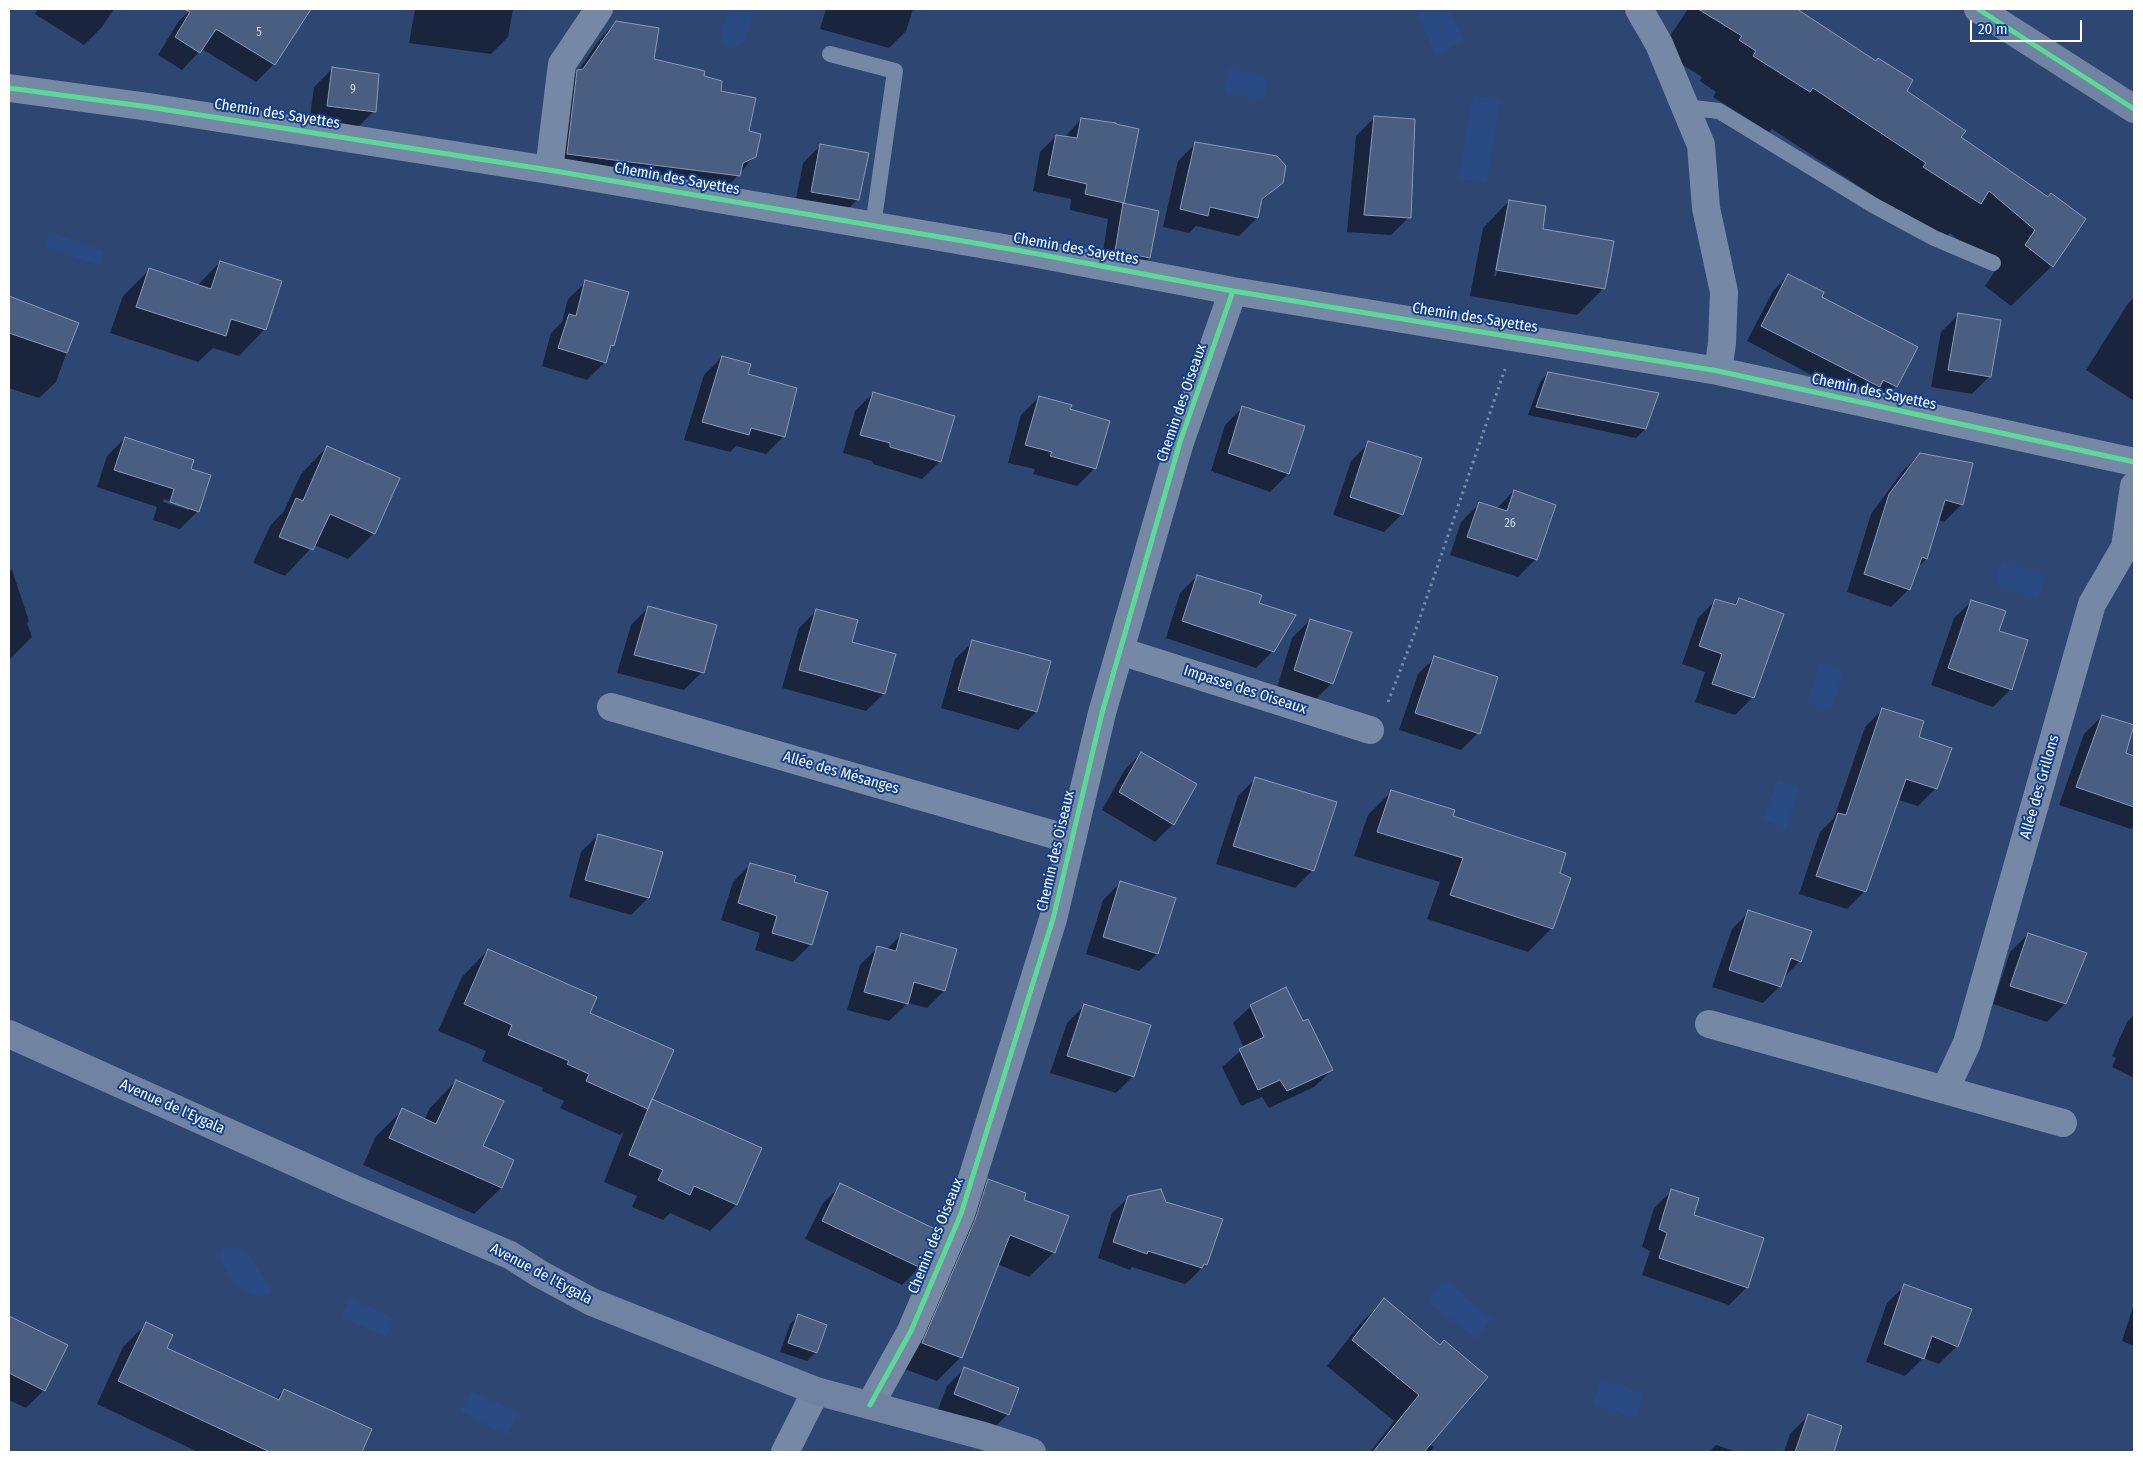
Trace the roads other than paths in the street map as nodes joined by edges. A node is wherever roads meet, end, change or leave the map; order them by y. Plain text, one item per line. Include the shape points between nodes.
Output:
1 (599, 9) edge
2 (1638, 9) edge
3 (1978, 9) edge
4 (830, 54) dead end
5 (9, 88) edge
6 (1685, 107) junction
7 (2134, 109) edge
8 (549, 170) junction
9 (874, 226) junction
10 (1993, 262) dead end
11 (1233, 291) junction
12 (1718, 371) junction
13 (2134, 462) edge
14 (2134, 486) edge
15 (1120, 651) junction
16 (611, 706) dead end
17 (1370, 730) road end
18 (1072, 840) junction
19 (1709, 1024) dead end
20 (9, 1034) edge
21 (1945, 1090) junction
22 (2063, 1123) dead end
23 (816, 1391) junction
24 (870, 1405) junction
25 (785, 1452) edge
26 (1032, 1452) edge

1 - 8 street via 562,64
2 - 6 street via 1659,44
3 - 7 street
4 - 9 lane via 895,71
5 - 8 street, Chemin des Sayettes via 149,106
6 - 10 lane via 1719,111 1873,205 1934,238
6 - 12 street via 1701,146 1706,208 1724,292
8 - 9 street, Chemin des Sayettes
9 - 11 street, Chemin des Sayettes
11 - 12 street, Chemin des Sayettes
11 - 15 street, Chemin des Oiseaux via 1180,442
12 - 13 street, Chemin des Sayettes
14 - 21 street, Allée des Grillons via 2125,547 2092,604 1967,1043
15 - 17 street, Impasse des Oiseaux
15 - 18 street, Chemin des Oiseaux
16 - 18 street, Allée des Mésanges
18 - 24 street, Chemin des Oiseaux via 1053,919 961,1214 911,1331
19 - 21 street
20 - 23 street, Avenue de l'Eygala via 354,1189 510,1255 592,1302
21 - 22 street
23 - 24 street, Avenue de l'Eygala
23 - 25 street
24 - 26 street, Avenue de l'Eygala

